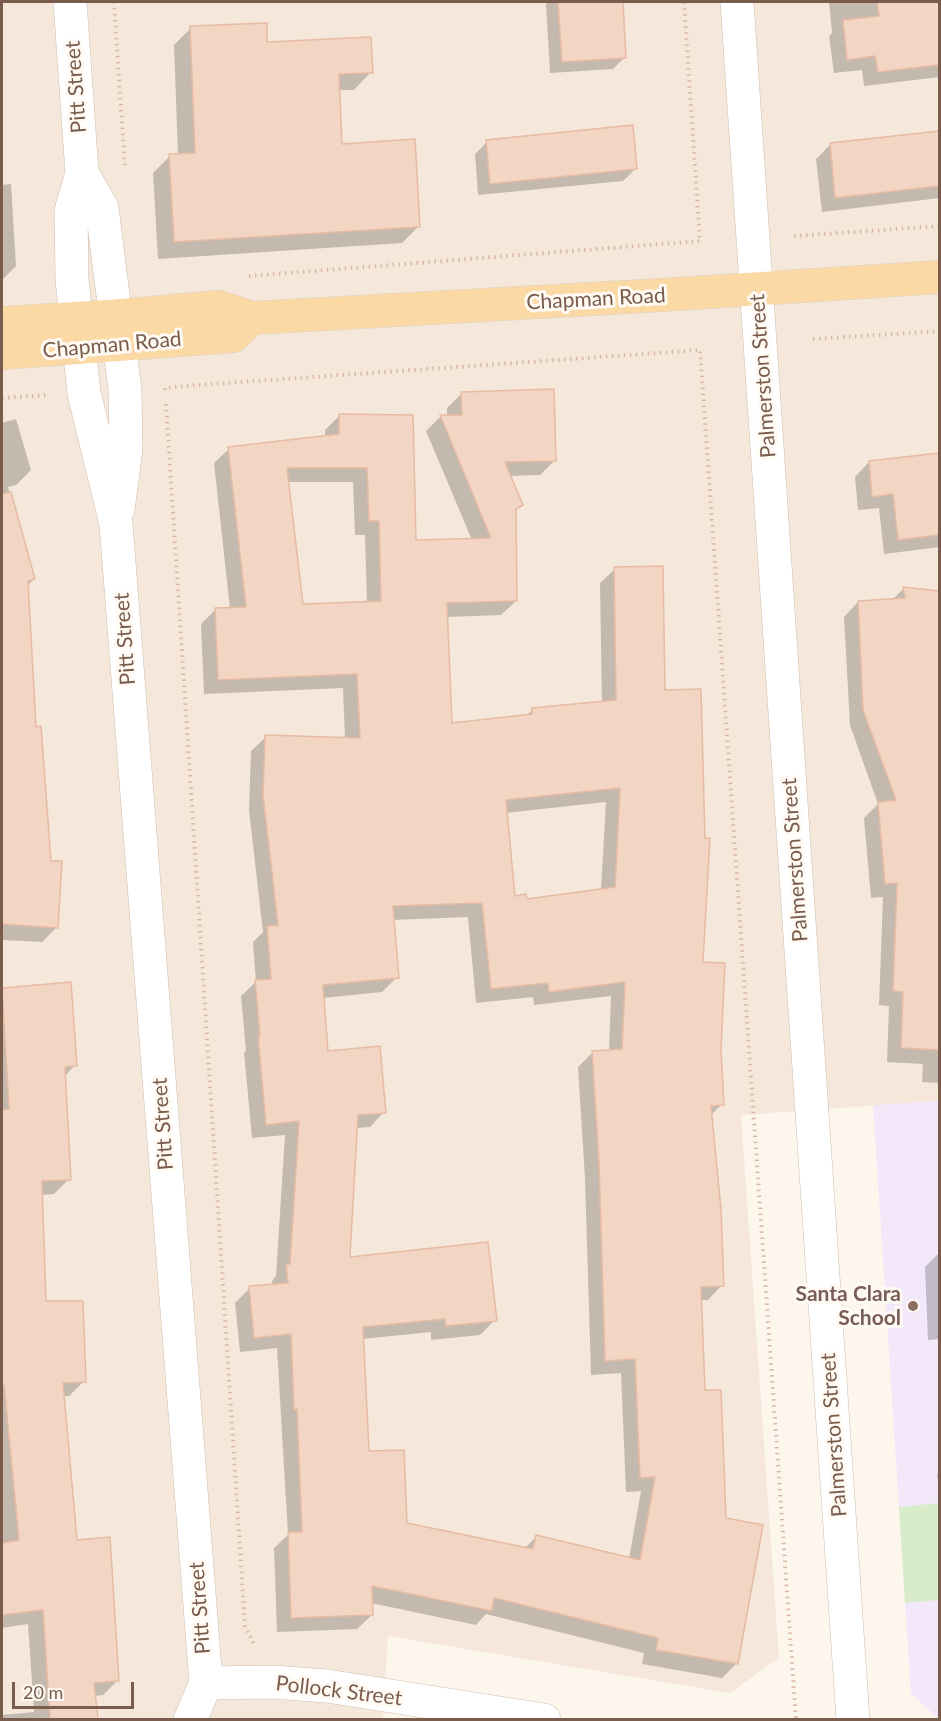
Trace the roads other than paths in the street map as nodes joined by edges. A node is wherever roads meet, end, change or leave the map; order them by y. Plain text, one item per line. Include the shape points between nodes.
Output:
1 (70, 2) edge
2 (738, 2) edge
3 (81, 173) junction
4 (939, 277) edge
5 (757, 289) junction
6 (2, 323) edge
7 (118, 331) junction
8 (78, 333) junction
9 (2, 353) edge
10 (116, 524) junction
11 (206, 1683) junction
12 (189, 1719) edge
13 (544, 1719) edge
14 (853, 1719) edge

1 - 3 street, Pitt Street
2 - 5 street, Palmerston Street
3 - 7 street, Pitt Street via 102,208
3 - 8 street, Pitt Street via 71,211
4 - 5 main road, Chapman Road
5 - 7 main road, Chapman Road via 252,318 233,336
5 - 14 street, Palmerston Street
6 - 8 main road, Chapman Road
7 - 8 main road, Chapman Road
7 - 10 street, Pitt Street via 126,449
8 - 9 main road, Chapman Road
8 - 10 street, Pitt Street via 84,393
10 - 11 street, Pitt Street
11 - 12 street, Pitt Street
11 - 13 street, Pollock Street via 327,1686

